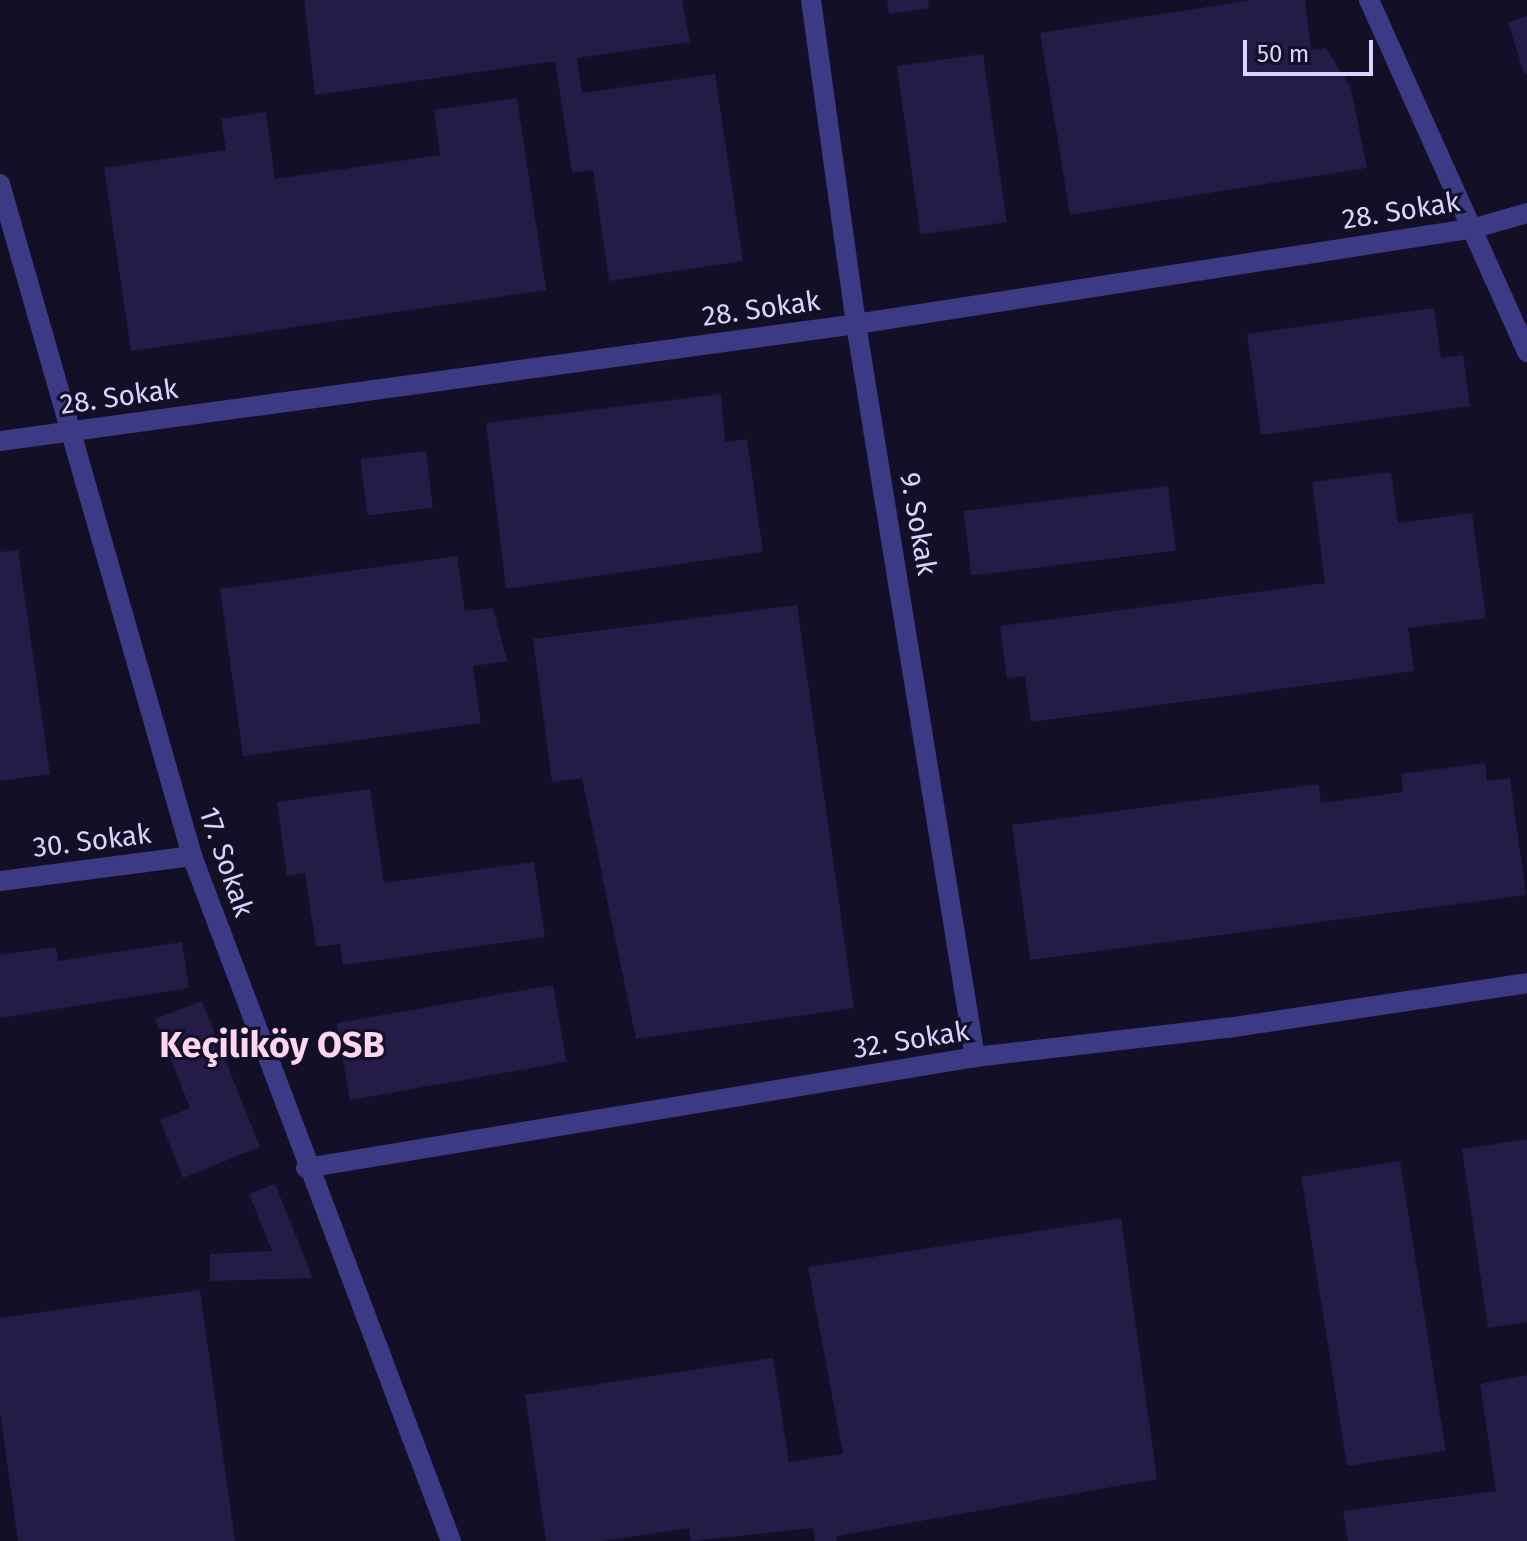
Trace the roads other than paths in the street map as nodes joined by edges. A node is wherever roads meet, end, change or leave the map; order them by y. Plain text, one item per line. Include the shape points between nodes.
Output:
1 (811, 0) edge
2 (1369, 0) edge
3 (0, 184) edge
4 (1527, 213) edge
5 (1475, 228) junction
6 (856, 324) junction
7 (1527, 352) edge
8 (67, 432) junction
9 (0, 441) edge
10 (192, 856) junction
11 (0, 881) edge
12 (1527, 983) edge
13 (975, 1057) junction
14 (306, 1168) junction
15 (451, 1541) edge

1 - 6 street, 9. Sokak
2 - 5 street
3 - 8 street, 17. Sokak
4 - 5 street, 28. Sokak
5 - 6 street, 28. Sokak
5 - 7 street
6 - 8 street, 28. Sokak
6 - 13 street, 9. Sokak
8 - 9 street, 28. Sokak
8 - 10 street, 17. Sokak
10 - 11 street, 30. Sokak
10 - 14 street, 17. Sokak
12 - 13 street, 32. Sokak via 1227,1028
13 - 14 street, 32. Sokak
14 - 15 street, 17. Sokak

